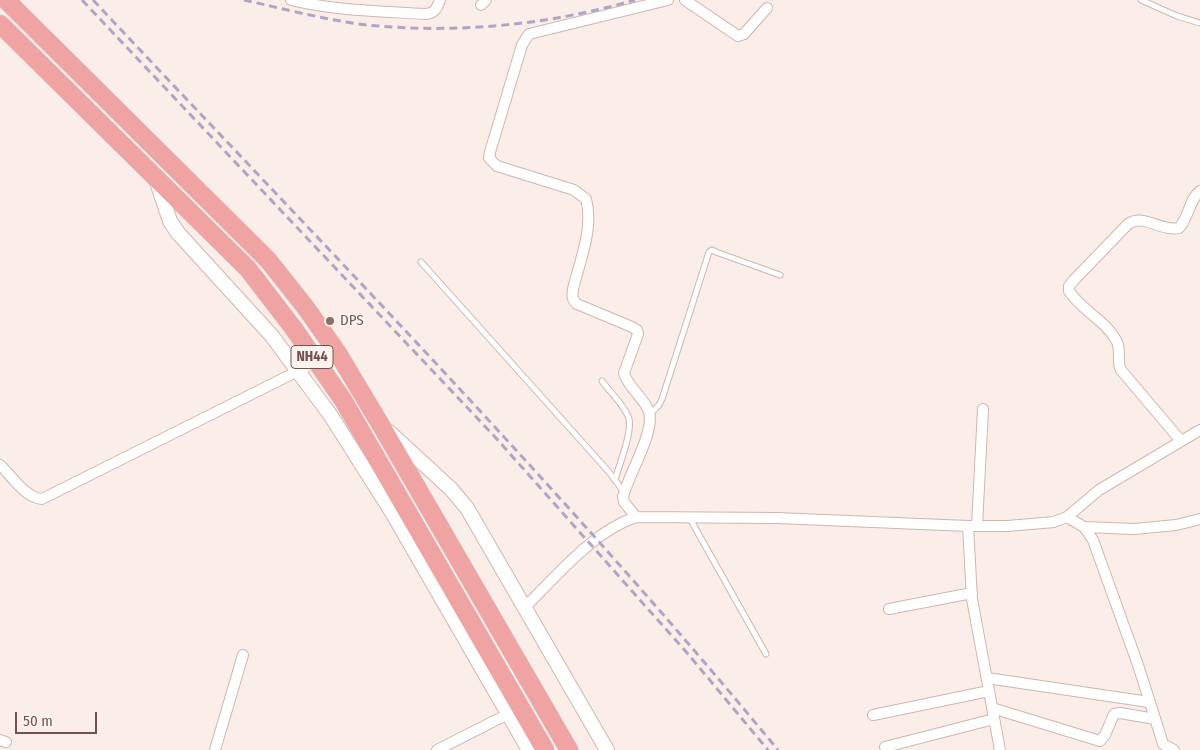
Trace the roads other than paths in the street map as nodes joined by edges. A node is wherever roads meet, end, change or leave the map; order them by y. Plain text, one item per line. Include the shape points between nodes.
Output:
1 (6, 0) edge
2 (291, 0) edge
3 (440, 0) edge
4 (668, 0) edge
5 (685, 0) edge
6 (1141, 0) edge
7 (767, 8) dead end
8 (1200, 23) edge
9 (0, 24) edge
10 (156, 179) junction
11 (1200, 191) edge
12 (421, 262) dead end
13 (780, 275) dead end
14 (316, 362) junction
15 (300, 371) junction
16 (602, 381) dead end
17 (983, 409) dead end
18 (649, 414) junction
19 (382, 427) junction
20 (1200, 430) edge
21 (1181, 441) junction
22 (0, 465) edge
23 (615, 480) junction
24 (624, 492) junction
25 (636, 517) junction
26 (688, 517) junction
27 (1067, 517) junction
28 (1200, 519) edge
29 (973, 526) junction
30 (1084, 527) junction
31 (972, 593) junction
32 (525, 607) junction
33 (889, 608) dead end
34 (766, 654) dead end
35 (243, 655) dead end
36 (987, 678) junction
37 (989, 691) junction
38 (1150, 702) junction
39 (508, 714) junction
40 (993, 714) junction
41 (873, 715) dead end
42 (1155, 719) junction
43 (885, 747) dead end
44 (215, 750) edge
45 (436, 750) edge
46 (529, 750) edge
47 (545, 750) edge
48 (569, 750) edge
49 (607, 750) edge
50 (1000, 750) edge
51 (1174, 750) edge

1 - 19 highway, NH44 via 268,260 339,355
2 - 3 street via 341,10 426,14 435,10
4 - 18 street via 529,34 522,45 489,158 497,166 574,190 586,199 588,227 572,296 577,304 636,330 637,340 624,373
5 - 7 street via 738,36 744,34
6 - 8 lane
9 - 10 highway, NH44
10 - 14 highway, NH44 via 248,269
10 - 15 street via 170,221 178,234
11 - 21 street via 1179,228 1139,219 1132,221 1069,286 1069,291 1112,334 1119,346 1121,370
12 - 23 lane
13 - 18 lane via 712,250 709,252 662,400
14 - 15 street
14 - 47 highway, NH44 via 343,400
15 - 22 street via 42,499 33,497
15 - 39 street via 393,514
16 - 23 lane via 629,418 629,431
17 - 29 street
18 - 24 street via 647,433
19 - 32 street via 451,489 467,508
19 - 48 highway, NH44
20 - 21 street
21 - 27 street via 1099,490
23 - 24 lane
24 - 25 street via 624,502
25 - 26 street
25 - 32 street via 597,538
26 - 29 street
26 - 34 lane
27 - 29 street via 1034,524
27 - 30 street
28 - 30 street via 1134,529
29 - 31 street
30 - 38 street via 1093,540
31 - 33 street
31 - 36 street
32 - 49 street
35 - 44 street
36 - 37 street
36 - 38 street
37 - 40 street
37 - 41 street
38 - 42 street
39 - 45 street
39 - 46 street
40 - 42 street via 1100,741 1114,714
40 - 43 street
40 - 50 street
42 - 51 street via 1164,744

